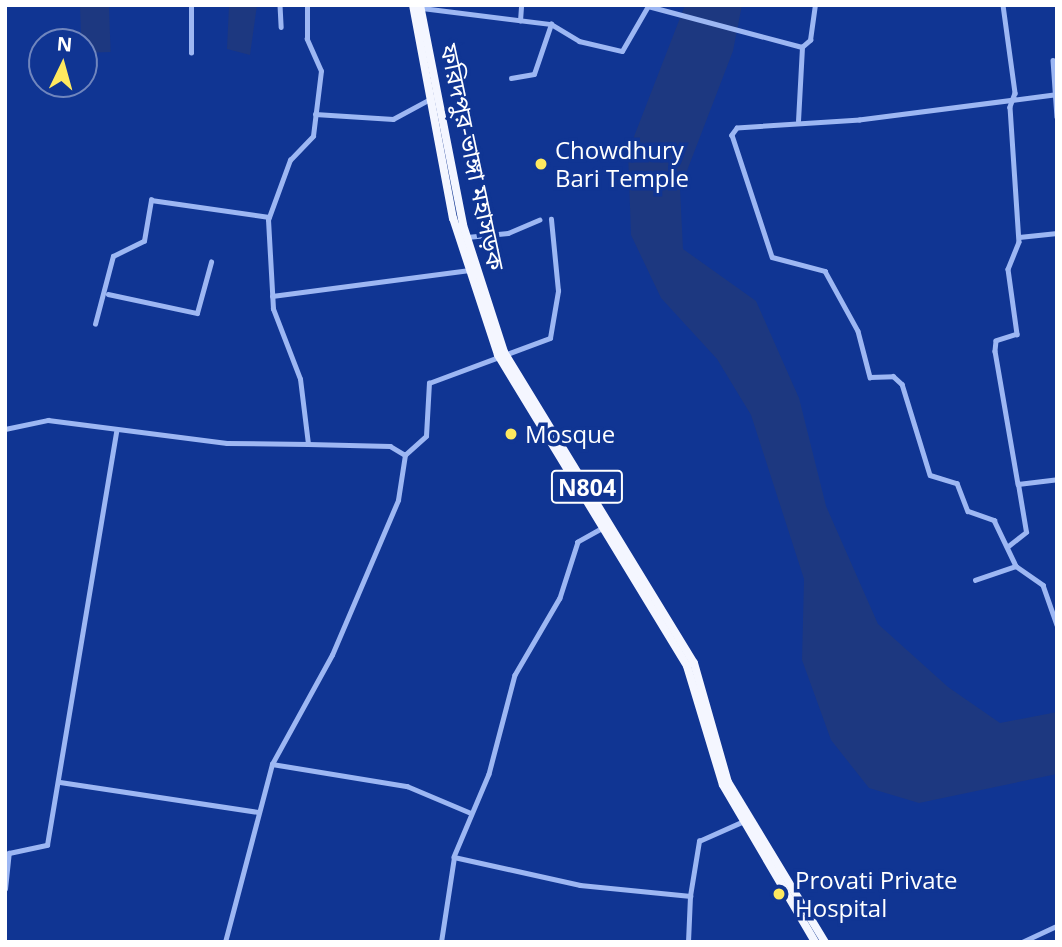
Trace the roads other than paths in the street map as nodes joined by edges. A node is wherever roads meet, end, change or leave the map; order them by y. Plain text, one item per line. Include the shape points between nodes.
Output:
1 (191, 5) edge
2 (280, 5) edge
3 (307, 5) edge
4 (522, 5) edge
5 (815, 5) edge
6 (1003, 5) edge
7 (649, 6) edge
8 (417, 7) edge
9 (520, 21) junction
10 (551, 24) junction
11 (281, 27) dead end
12 (802, 47) junction
13 (191, 53) dead end
14 (1053, 60) dead end
15 (511, 78) dead end
16 (1054, 95) junction
17 (434, 98) junction
18 (1010, 101) junction
19 (316, 114) junction
20 (1057, 117) edge
21 (798, 121) junction
22 (269, 217) junction
23 (457, 217) junction
24 (551, 219) dead end
25 (539, 220) dead end
26 (1057, 233) edge
27 (467, 237) junction
28 (1019, 237) junction
29 (211, 262) dead end
30 (472, 269) junction
31 (108, 295) junction
32 (272, 296) junction
33 (95, 324) dead end
34 (501, 354) junction
35 (5, 429) edge
36 (116, 432) junction
37 (308, 444) junction
38 (405, 455) junction
39 (1057, 479) edge
40 (1018, 484) junction
41 (607, 525) junction
42 (1007, 547) junction
43 (1016, 566) junction
44 (975, 580) dead end
45 (1057, 625) edge
46 (272, 764) junction
47 (60, 782) junction
48 (258, 811) junction
49 (471, 813) junction
50 (745, 820) junction
51 (7, 852) edge
52 (454, 857) junction
53 (5, 888) edge
54 (690, 896) junction
55 (1057, 926) edge
56 (225, 942) edge
57 (441, 942) edge
58 (688, 942) edge
59 (815, 942) edge
60 (825, 942) edge
61 (1022, 942) edge

1 - 13 street
2 - 11 street
3 - 19 street via 307,39 320,60
4 - 9 street
5 - 12 street via 810,40
6 - 18 street via 1015,93
7 - 10 street via 622,51 579,41
7 - 12 street via 670,8 745,34
8 - 9 street
8 - 17 highway, ফরিদপুর-ভাঙ্গা মহাসড়ক / N804
9 - 10 street
10 - 15 street via 534,74
12 - 21 street
14 - 16 street
16 - 18 street
16 - 20 street
17 - 19 street via 393,119
17 - 23 highway, ফরিদপুর-ভাঙ্গা মহাসড়ক / N804
18 - 21 street
18 - 28 street
19 - 22 street via 313,136 290,160
21 - 42 street via 737,128 732,135 772,257 825,271 858,331 870,376 892,376 902,384 930,475 957,483 965,508 994,520
22 - 31 street via 151,200 144,241 113,256
22 - 32 street
23 - 27 highway, ফরিদপুর-ভাঙ্গা মহাসড়ক / N804
23 - 30 highway, ফরিদপুর-ভাঙ্গা মহাসড়ক / N804
24 - 34 street via 558,291 550,338 529,350
25 - 27 street via 509,233
26 - 28 street
27 - 30 highway, ফরিদপুর-ভাঙ্গা মহাসড়ক / N804
28 - 40 street via 1008,268 1017,334 995,344
29 - 31 street via 197,313
30 - 32 street
30 - 34 highway, ফরিদপুর-ভাঙ্গা মহাসড়ক / N804
31 - 33 street
32 - 37 street via 280,337 300,379
34 - 38 street via 431,381 431,422
34 - 41 highway, ফরিদপুর-ভাঙ্গা মহাসড়ক / N804
35 - 36 street via 48,420
36 - 37 street
36 - 47 street
37 - 38 street via 390,446
38 - 46 street via 398,500 332,655
39 - 40 street
40 - 42 street via 1026,533
41 - 49 street via 578,542 560,598 515,675 489,774
41 - 50 highway, ফরিদপুর-ভাঙ্গা মহাসড়ক / N804 via 694,663 719,759
42 - 43 street
43 - 44 street
43 - 45 street via 1040,581
46 - 48 street
46 - 49 street via 407,786
47 - 48 street
47 - 51 street via 46,848
48 - 56 street
49 - 52 street
50 - 54 street via 699,841
50 - 59 highway, ফরিদপুর-ভাঙ্গা মহাসড়ক / N804
50 - 60 highway, ফরিদপুর-ভাঙ্গা মহাসড়ক / N804
51 - 53 street
52 - 54 street via 580,885
52 - 57 street
54 - 58 street
55 - 61 street

